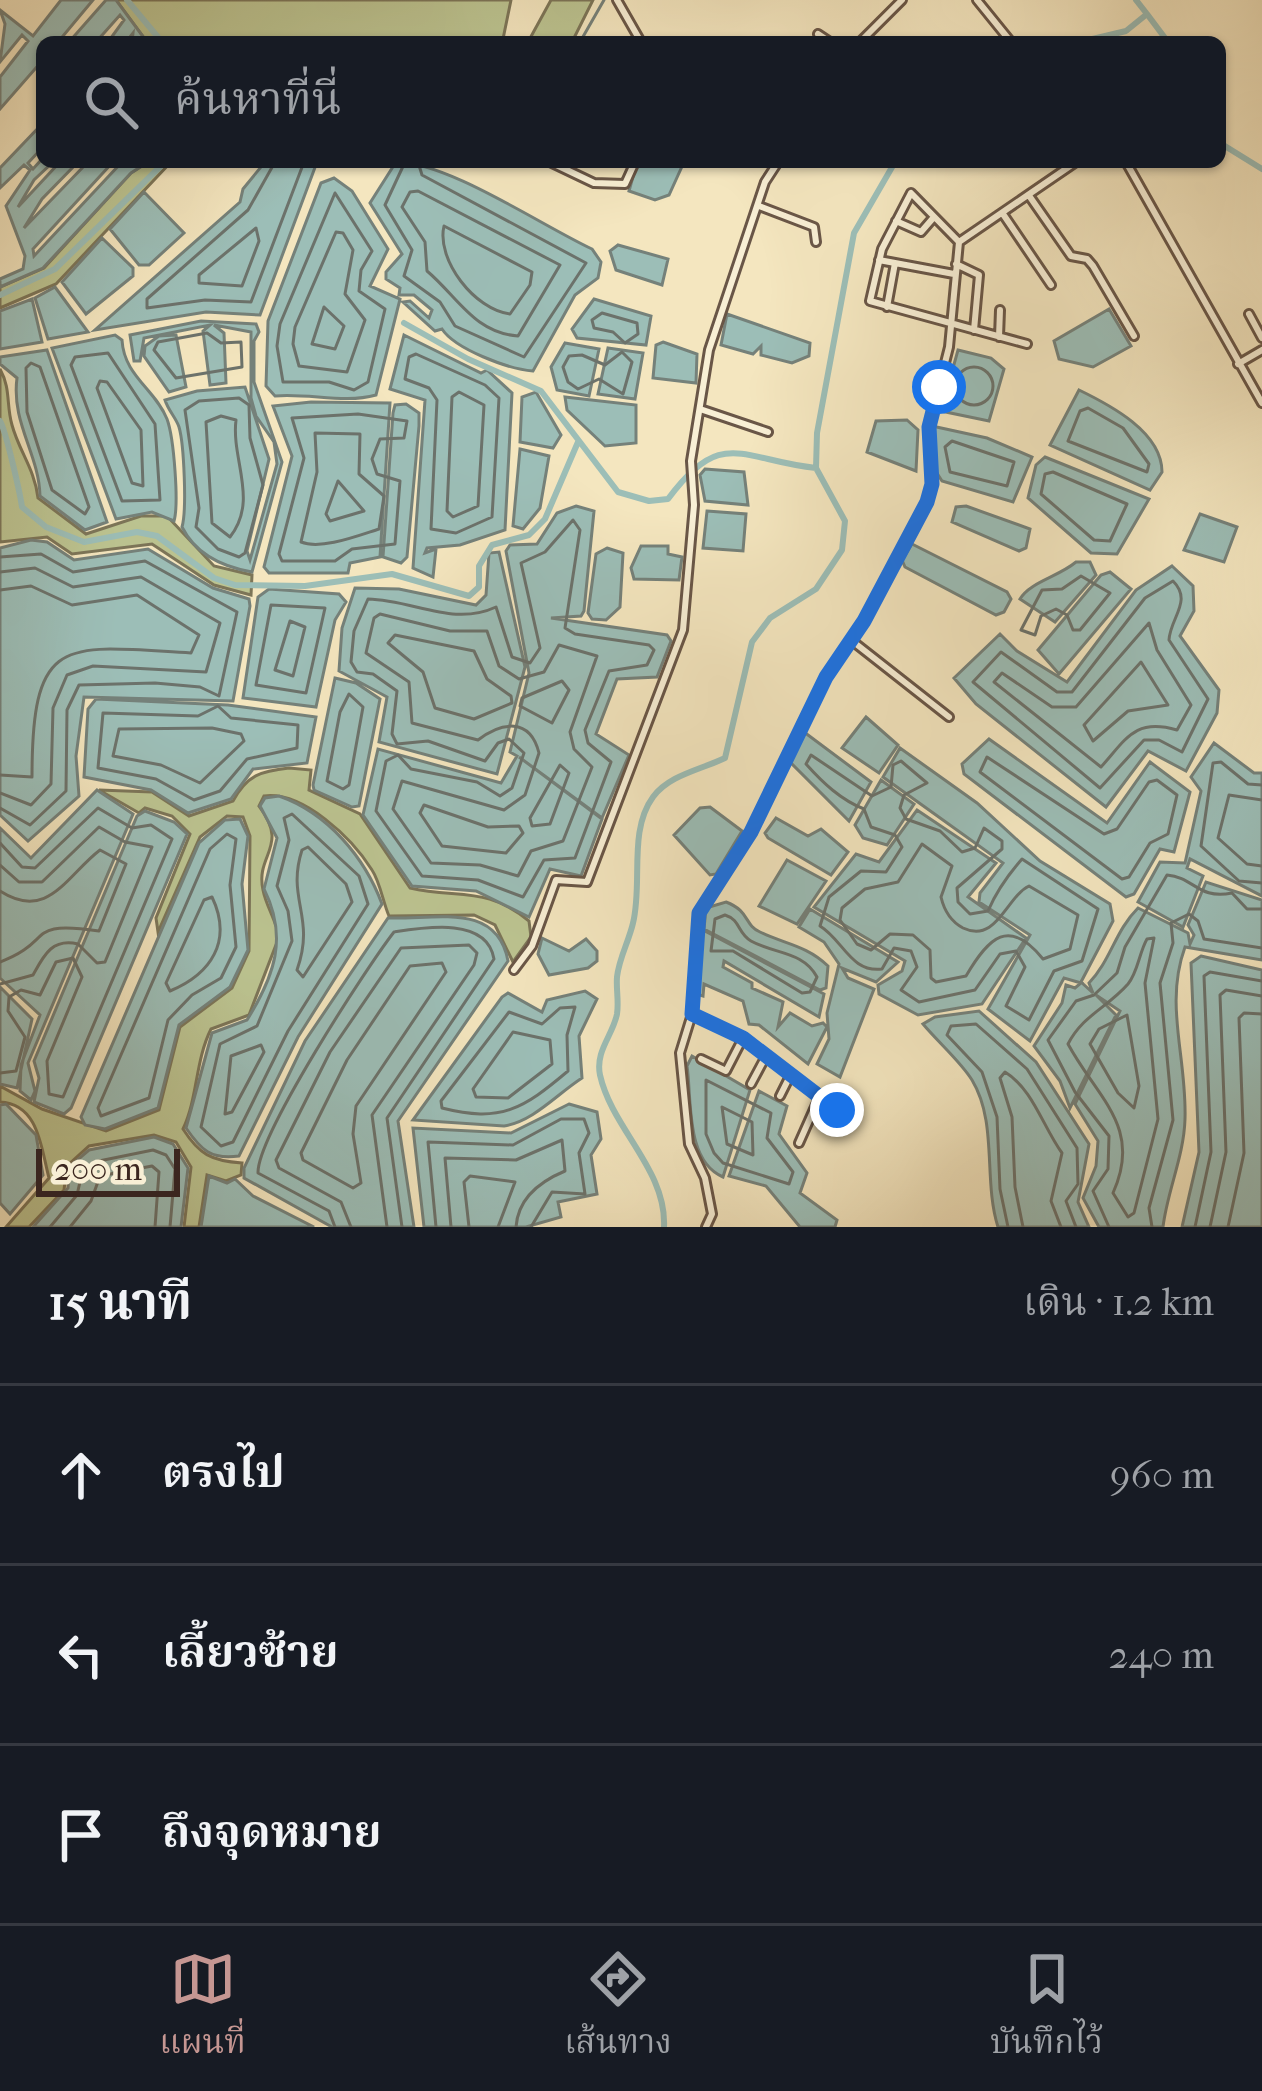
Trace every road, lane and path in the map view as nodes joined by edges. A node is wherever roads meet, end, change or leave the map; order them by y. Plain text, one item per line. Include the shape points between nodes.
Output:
1 (617, 0) edge
2 (902, 0) edge
3 (977, 0) edge
4 (818, 34) dead end
5 (638, 36) edge
6 (821, 36) edge
7 (866, 36) edge
8 (1006, 36) edge
9 (564, 168) edge
10 (632, 168) edge
11 (775, 168) edge
12 (1072, 168) edge
13 (1129, 168) edge
14 (1030, 197) junction
15 (758, 206) junction
16 (1003, 214) junction
17 (934, 218) junction
18 (896, 221) junction
19 (816, 242) dead end
20 (959, 242) junction
21 (879, 260) junction
22 (895, 263) junction
23 (954, 263) junction
24 (954, 274) junction
25 (1051, 285) dead end
26 (887, 307) junction
27 (1000, 310) dead end
28 (1249, 314) dead end
29 (952, 324) junction
30 (974, 330) junction
31 (1134, 336) dead end
32 (999, 337) junction
33 (1262, 338) edge
34 (1027, 344) dead end
35 (1262, 350) edge
36 (1238, 364) junction
37 (1262, 403) edge
38 (700, 409) junction
39 (768, 432) dead end
40 (850, 640) junction
41 (949, 717) dead end
42 (514, 970) dead end
43 (692, 1014) junction
44 (743, 1038) junction
45 (766, 1056) junction
46 (701, 1059) dead end
47 (790, 1076) junction
48 (751, 1084) dead end
49 (780, 1096) dead end
50 (819, 1098) junction
51 (837, 1110) dead end
52 (799, 1143) dead end
53 (706, 1227) edge

1 - 5 street
2 - 7 street
3 - 8 street
4 - 6 street
9 - 10 street via 605,186 625,184
11 - 15 street
12 - 14 street
13 - 36 street
14 - 16 street
14 - 31 street via 1071,256 1093,266
15 - 19 street via 814,227
15 - 38 street via 709,350
16 - 20 street
16 - 25 street
17 - 18 street via 921,232
17 - 18 street via 913,192
17 - 20 street
18 - 21 street
20 - 23 street
21 - 22 street
21 - 26 street via 869,299
22 - 24 street
22 - 26 street
23 - 24 street
23 - 30 street via 979,275
24 - 29 street
26 - 29 street
27 - 32 street
28 - 33 street
29 - 30 street
29 - 40 street via 929,427 927,502
30 - 32 street
32 - 34 street
35 - 36 street
36 - 37 street
38 - 39 street
38 - 42 street via 677,650 587,882 556,880 532,946
40 - 41 street
40 - 43 street via 751,832 699,913
43 - 44 street
43 - 53 street via 680,1053 689,1144 712,1214
44 - 45 street
44 - 46 street via 726,1071
45 - 47 street
45 - 48 street
47 - 49 street
47 - 50 street
50 - 51 street
50 - 52 street

